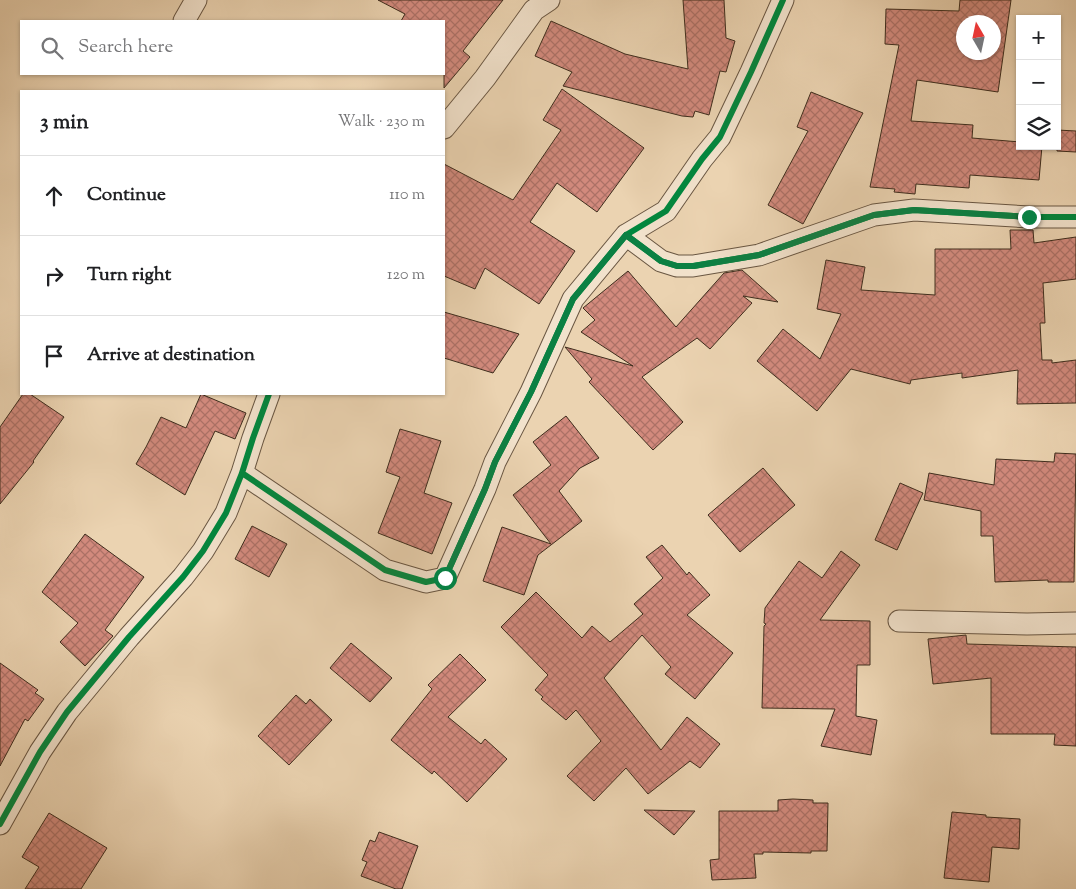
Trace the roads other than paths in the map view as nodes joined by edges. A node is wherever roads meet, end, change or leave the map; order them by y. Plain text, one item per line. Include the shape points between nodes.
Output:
1 (196, 0) edge
2 (783, 0) edge
3 (539, 3) edge
4 (185, 20) edge
5 (445, 127) edge
6 (1076, 217) edge
7 (626, 235) junction
8 (269, 395) edge
9 (242, 473) junction
10 (899, 621) dead end
11 (1076, 623) edge
12 (0, 824) edge

1 - 4 street
2 - 7 street via 720,137 666,211
3 - 5 street
6 - 7 street via 914,210 874,215 769,252 694,266 677,266 661,261
7 - 9 street via 573,299 495,462 445,578 426,582 385,570
8 - 9 street
9 - 12 street via 226,512 184,577 66,712
10 - 11 street

